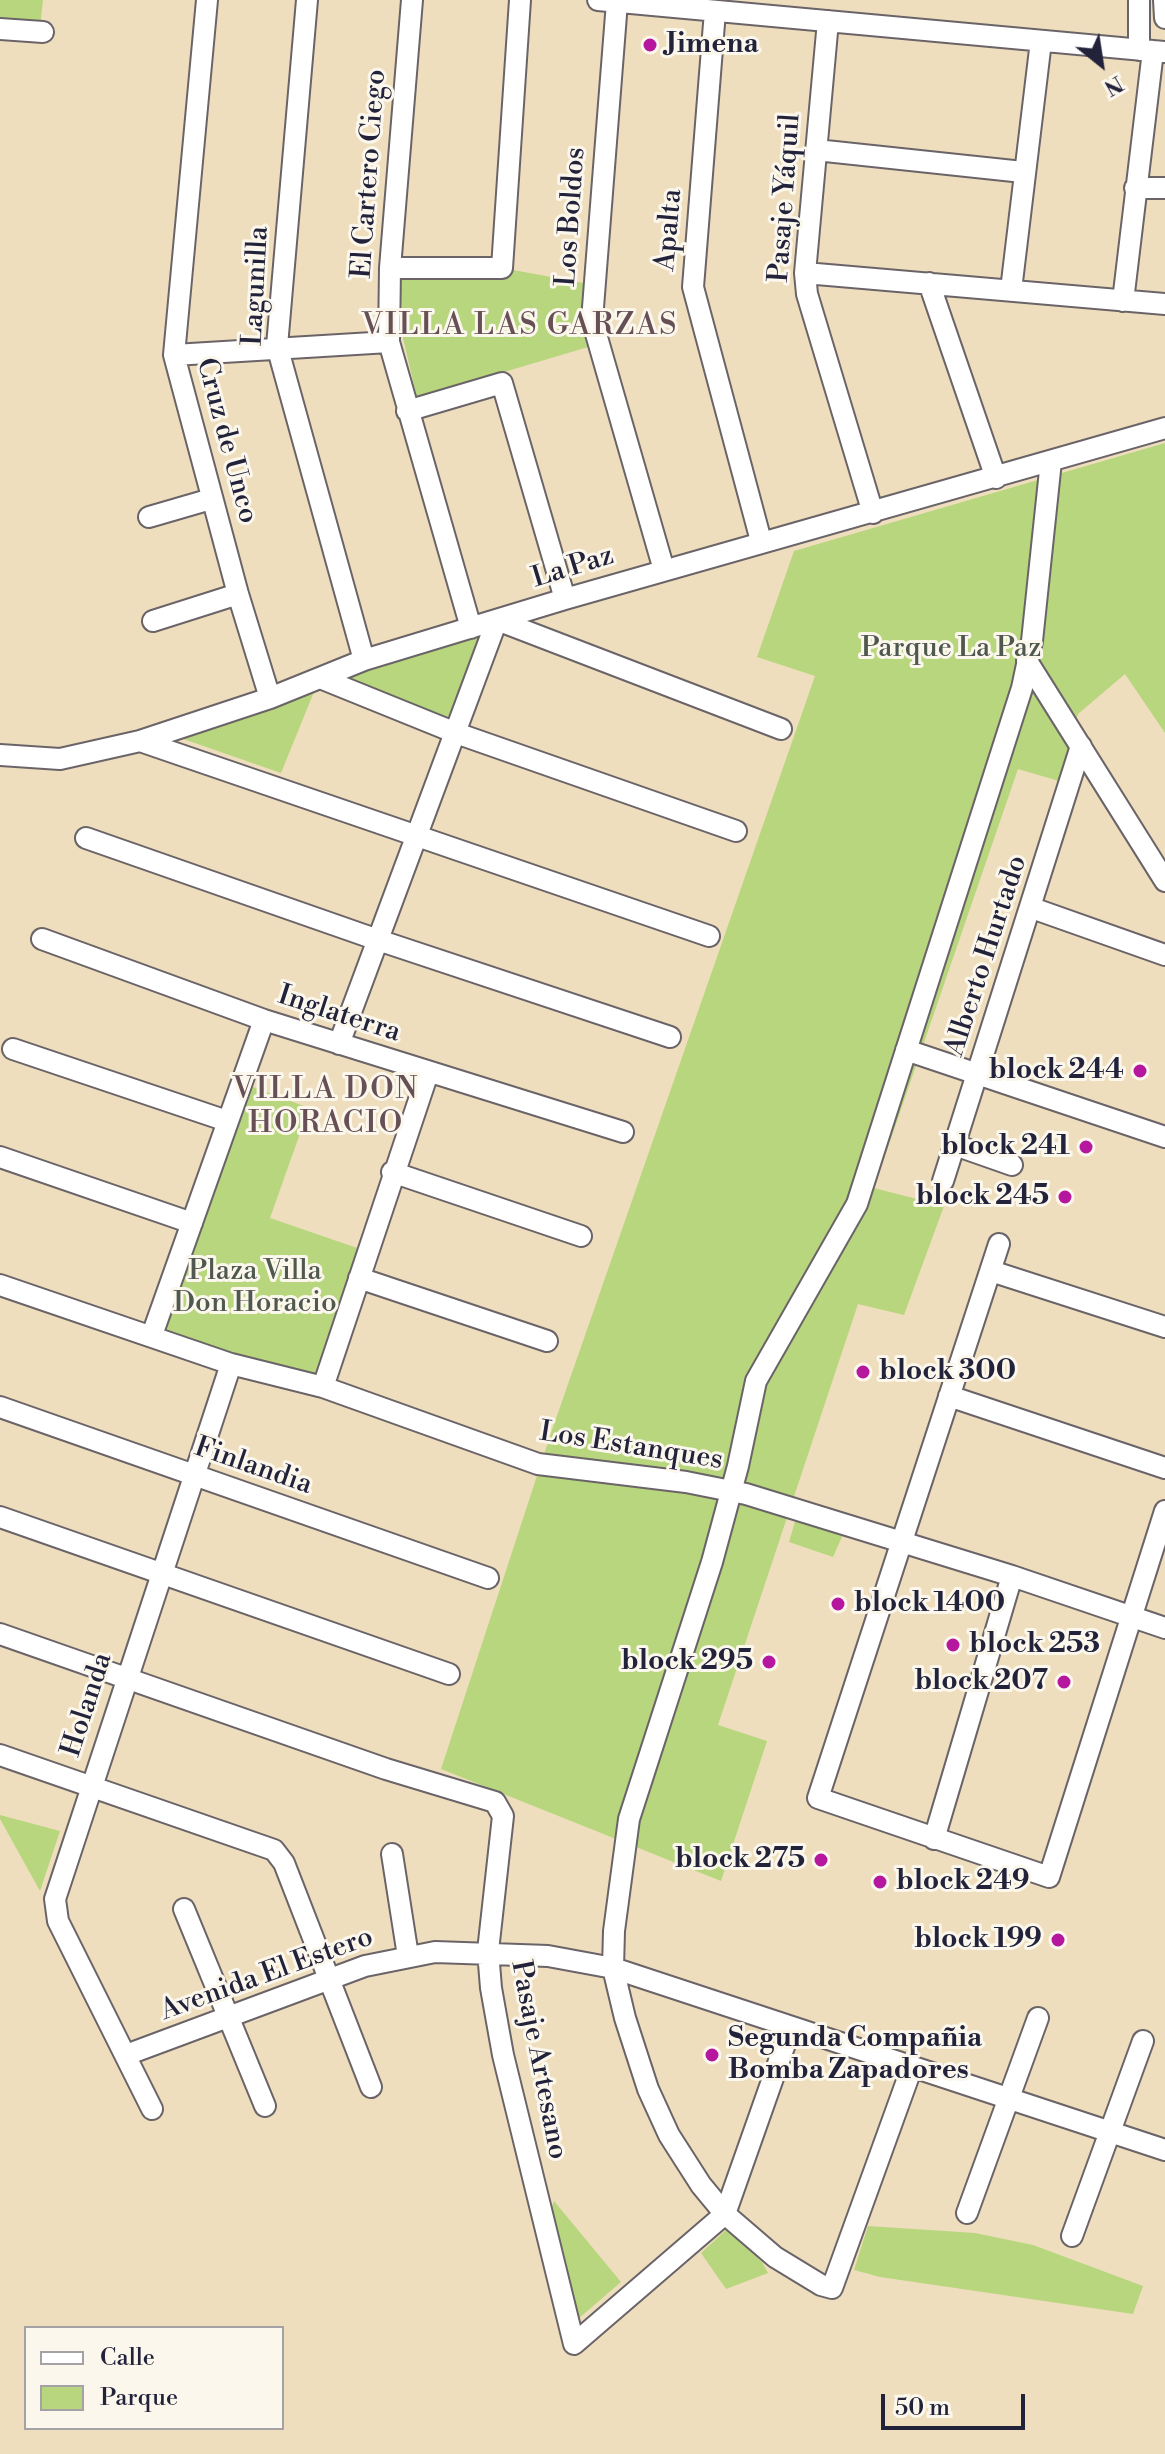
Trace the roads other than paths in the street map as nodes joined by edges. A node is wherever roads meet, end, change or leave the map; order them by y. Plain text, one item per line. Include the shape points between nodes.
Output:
1 (207, 0) edge
2 (307, 0) edge
3 (412, 0) edge
4 (520, 0) edge
5 (1139, 0) edge
6 (1164, 0) edge
7 (607, 1) edge
8 (715, 11) junction
9 (1165, 18) edge
10 (828, 21) junction
11 (0, 29) edge
12 (43, 32) dead end
13 (1041, 41) junction
14 (1152, 51) edge
15 (816, 150) junction
16 (1023, 172) junction
17 (1135, 188) junction
18 (1165, 188) edge
19 (390, 268) junction
20 (805, 273) junction
21 (929, 283) junction
22 (1011, 290) junction
23 (1123, 301) junction
24 (1165, 304) edge
25 (389, 342) junction
26 (277, 346) junction
27 (174, 355) junction
28 (407, 411) junction
29 (1165, 428) edge
30 (1051, 461) junction
31 (996, 478) junction
32 (211, 499) junction
33 (873, 513) junction
34 (149, 517) dead end
35 (761, 541) junction
36 (664, 570) junction
37 (238, 594) junction
38 (565, 599) junction
39 (497, 620) junction
40 (153, 621) dead end
41 (471, 628) junction
42 (364, 660) junction
43 (1027, 661) junction
44 (320, 678) junction
45 (270, 698) junction
46 (781, 729) dead end
47 (456, 733) junction
48 (140, 741) junction
49 (1081, 746) junction
50 (0, 755) edge
51 (736, 831) dead end
52 (417, 833) junction
53 (86, 838) dead end
54 (1165, 881) edge
55 (1032, 908) junction
56 (709, 936) dead end
57 (42, 939) dead end
58 (378, 940) junction
59 (1165, 955) edge
60 (264, 1020) junction
61 (670, 1037) dead end
62 (339, 1044) junction
63 (13, 1049) dead end
64 (906, 1050) junction
65 (428, 1073) junction
66 (978, 1075) junction
67 (227, 1121) junction
68 (623, 1132) dead end
69 (1165, 1137) edge
70 (955, 1145) junction
71 (0, 1157) edge
72 (1012, 1165) dead end
73 (392, 1172) junction
74 (943, 1181) dead end
75 (192, 1223) junction
76 (581, 1236) dead end
77 (999, 1244) dead end
78 (991, 1271) junction
79 (359, 1278) junction
80 (0, 1285) edge
81 (1165, 1327) edge
82 (152, 1335) junction
83 (547, 1341) dead end
84 (231, 1364) junction
85 (323, 1387) junction
86 (949, 1396) junction
87 (0, 1407) edge
88 (1165, 1468) edge
89 (196, 1478) junction
90 (729, 1490) junction
91 (1165, 1511) edge
92 (0, 1517) edge
93 (901, 1541) junction
94 (162, 1574) junction
95 (1012, 1576) junction
96 (488, 1578) dead end
97 (1133, 1617) junction
98 (1165, 1628) edge
99 (0, 1634) edge
100 (449, 1674) dead end
101 (125, 1679) junction
102 (0, 1755) edge
103 (92, 1788) junction
104 (934, 1839) junction
105 (392, 1854) dead end
106 (184, 1909) dead end
107 (488, 1951) junction
108 (408, 1956) junction
109 (613, 1968) junction
110 (328, 1977) junction
111 (228, 2016) junction
112 (1038, 2018) dead end
113 (791, 2027) junction
114 (1143, 2041) dead end
115 (126, 2055) junction
116 (912, 2067) junction
117 (371, 2087) dead end
118 (1008, 2099) junction
119 (265, 2106) dead end
120 (152, 2109) dead end
121 (1110, 2132) junction
122 (1165, 2150) edge
123 (967, 2213) dead end
124 (725, 2214) junction
125 (1072, 2236) dead end

1 - 27 street, Cruz de Unco
2 - 26 street, Lagunilla
3 - 19 street, El Cartero Ciego
4 - 19 street via 502,268
5 - 14 street
6 - 9 street
7 - 8 street
7 - 36 street, Los Boldos via 592,320
8 - 10 street
8 - 35 street, Apalta via 693,287
10 - 13 street
10 - 15 street, Pasaje Yáquil
11 - 12 street
13 - 14 street
13 - 16 street
14 - 17 street
15 - 16 street
15 - 20 street, Pasaje Yáquil
16 - 22 street
17 - 18 street
17 - 23 street
19 - 25 street, El Cartero Ciego
20 - 21 street
20 - 33 street, Pasaje Yáquil
21 - 22 street
21 - 31 street
22 - 23 street
23 - 24 street
25 - 26 street
25 - 28 street, El Cartero Ciego
26 - 27 street
26 - 42 street, Lagunilla
27 - 32 street, Cruz de Unco
28 - 38 street via 502,383
28 - 41 street, El Cartero Ciego
29 - 30 street, La Paz
30 - 31 street, La Paz
30 - 43 street
31 - 33 street, La Paz
32 - 34 street
32 - 37 street, Cruz de Unco
33 - 35 street, La Paz
35 - 36 street, La Paz
36 - 38 street, La Paz
37 - 40 street
37 - 45 street, Cruz de Unco
38 - 39 street, La Paz
39 - 41 street, La Paz
39 - 46 street
39 - 47 street
41 - 42 street, La Paz
42 - 44 street, La Paz
43 - 49 street
43 - 64 street
44 - 45 street, La Paz
44 - 47 street
45 - 48 street, La Paz
47 - 51 street
47 - 52 street
48 - 50 street, La Paz via 60,759
48 - 52 street
49 - 54 street
49 - 55 street, Alberto Hurtado
52 - 56 street
52 - 58 street
53 - 58 street
55 - 59 street
55 - 66 street, Alberto Hurtado
57 - 60 street, Inglaterra
58 - 61 street
58 - 62 street
60 - 62 street, Inglaterra
60 - 67 street
62 - 65 street, Inglaterra
63 - 67 street
64 - 66 street
64 - 90 street via 857,1204 756,1381
65 - 68 street, Inglaterra
65 - 73 street
66 - 69 street
66 - 70 street, Alberto Hurtado
67 - 75 street
70 - 72 street
70 - 74 street, Alberto Hurtado
71 - 75 street
73 - 76 street
73 - 79 street
75 - 82 street
77 - 78 street
78 - 81 street
78 - 86 street
79 - 83 street
79 - 85 street
80 - 82 street, Los Estanques
82 - 84 street, Los Estanques
84 - 85 street, Los Estanques
84 - 89 street, Holanda
85 - 90 street, Los Estanques via 538,1464
86 - 88 street
86 - 93 street
87 - 89 street, Finlandia
89 - 94 street, Holanda
89 - 96 street, Finlandia
90 - 93 street, Los Estanques
90 - 109 street via 712,1562 629,1819
91 - 97 street
92 - 94 street
93 - 95 street, Los Estanques
93 - 104 street via 818,1798
94 - 100 street
94 - 101 street, Holanda
95 - 97 street, Los Estanques
95 - 104 street
97 - 98 street, Los Estanques
97 - 104 street via 1049,1877
99 - 101 street
101 - 103 street, Holanda
101 - 107 street, Pasaje Artesano via 495,1802 503,1816
102 - 103 street
103 - 110 street via 274,1850 284,1863
103 - 115 street, Holanda via 55,1912
105 - 108 street
106 - 111 street
107 - 108 street, Avenida El Estero
107 - 109 street, Avenida El Estero
107 - 124 street, Pasaje Artesano via 503,2055 574,2344
108 - 110 street, Avenida El Estero
109 - 113 street, Avenida El Estero
109 - 124 street via 648,2089 685,2161
110 - 111 street, Avenida El Estero
110 - 117 street
111 - 115 street, Avenida El Estero
111 - 119 street
112 - 118 street
113 - 116 street, Avenida El Estero
113 - 124 street
114 - 121 street
115 - 120 street, Holanda
116 - 118 street, Avenida El Estero
116 - 124 street via 832,2288 785,2264
118 - 121 street, Avenida El Estero
118 - 123 street
121 - 122 street, Avenida El Estero
121 - 125 street

